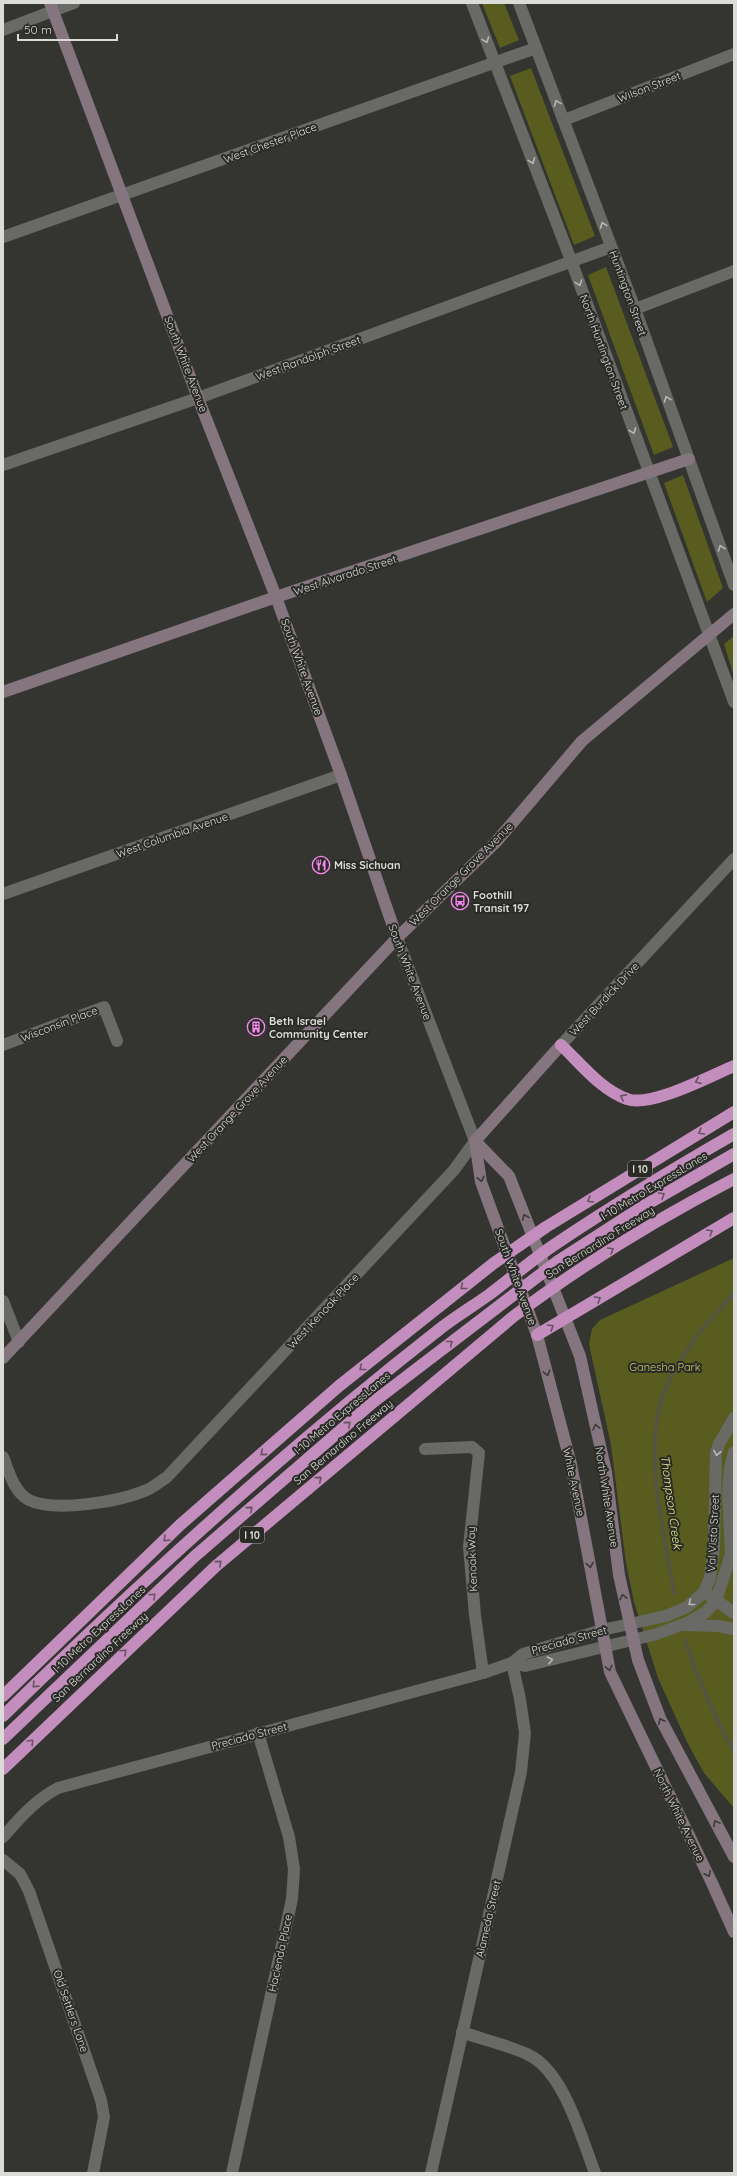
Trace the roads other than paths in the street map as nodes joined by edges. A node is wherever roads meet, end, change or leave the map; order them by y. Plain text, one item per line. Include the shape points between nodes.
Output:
1 (74, 3) edge
2 (472, 3) edge
3 (519, 3) edge
4 (52, 7) edge
5 (3, 30) edge
6 (536, 48) junction
7 (734, 54) edge
8 (495, 63) junction
9 (564, 120) junction
10 (123, 195) junction
11 (3, 237) edge
12 (611, 247) junction
13 (572, 262) junction
14 (734, 271) edge
15 (635, 309) junction
16 (198, 398) junction
17 (689, 459) junction
18 (3, 465) edge
19 (649, 472) junction
20 (734, 585) edge
21 (276, 597) junction
22 (734, 614) edge
23 (710, 634) junction
24 (3, 692) edge
25 (734, 702) edge
26 (341, 775) junction
27 (734, 859) edge
28 (3, 894) edge
29 (397, 938) junction
30 (117, 1041) dead end
31 (3, 1045) edge
32 (561, 1045) junction
33 (734, 1066) edge
34 (734, 1112) edge
35 (734, 1134) edge
36 (475, 1141) junction
37 (734, 1154) edge
38 (734, 1179) edge
39 (734, 1218) edge
40 (3, 1301) edge
41 (565, 1319) junction
42 (537, 1335) junction
43 (19, 1342) junction
44 (3, 1358) edge
45 (734, 1418) edge
46 (425, 1449) dead end
47 (734, 1452) edge
48 (3, 1457) edge
49 (704, 1592) junction
50 (716, 1601) junction
51 (734, 1613) edge
52 (629, 1623) junction
53 (683, 1625) junction
54 (734, 1629) edge
55 (602, 1630) junction
56 (633, 1639) junction
57 (605, 1646) junction
58 (512, 1663) junction
59 (483, 1673) junction
60 (3, 1696) edge
61 (3, 1716) edge
62 (258, 1733) junction
63 (3, 1739) edge
64 (3, 1770) edge
65 (3, 1837) edge
66 (734, 1857) edge
67 (3, 1860) edge
68 (734, 1932) edge
69 (462, 2032) junction
70 (93, 2173) edge
71 (232, 2173) edge
72 (431, 2173) edge
73 (595, 2173) edge

1 - 4 street
2 -> 8 street, North Huntington Street
3 - 6 street, Huntington Street
4 - 5 street
4 - 10 street, South White Avenue
6 - 8 street, West Chester Place
9 -> 6 street, Huntington Street
7 - 9 street, Wilson Street
8 - 10 street, West Chester Place
8 -> 13 street, North Huntington Street
12 -> 9 street, Huntington Street
10 - 11 street, West Chester Place
10 - 16 street, South White Avenue
12 - 13 street, West Randolph Street
12 - 15 street, Huntington Street
13 - 16 street, West Randolph Street
13 -> 19 street, North Huntington Street
14 - 15 street
17 -> 15 street, Huntington Street
16 - 18 street, West Randolph Street
16 - 21 street, South White Avenue
17 - 19 street, West Alvarado Street
20 -> 17 street, Huntington Street
19 - 21 street, West Alvarado Street
19 - 23 street, North Huntington Street
21 - 24 street, West Alvarado Street
21 - 26 street, South White Avenue
22 - 23 street, West Orange Grove Avenue
23 - 25 street, North Huntington Street
23 - 29 street, West Orange Grove Avenue via 582,741 496,842
26 - 28 street, West Columbia Avenue
26 - 29 street, South White Avenue
27 - 32 street, West Burdick Drive
29 - 36 street, South White Avenue
29 - 43 street, West Orange Grove Avenue
30 - 31 street, Wisconsin Place via 104,1007
33 -> 32 highway via 653,1100 628,1100 602,1084
32 - 36 street, West Burdick Drive
34 -> 60 highway, I 10 via 546,1227 494,1263 339,1386 186,1520
35 -> 61 highway, I-10 Metro ExpressLanes via 678,1166 552,1246 438,1330 287,1455 103,1620
41 -> 36 street, North White Avenue via 509,1176
36 -> 42 street, South White Avenue via 482,1182
36 - 48 street, West Kenoak Place via 454,1170 167,1477 148,1489 94,1504 43,1504 29,1500 16,1488
63 -> 37 highway, I-10 Metro ExpressLanes via 194,1557 372,1403 558,1261 642,1207
64 -> 38 highway, San Bernardino Freeway / I 10 via 216,1566 514,1316 566,1277 687,1204
41 -> 39 highway
40 - 43 street
42 -> 41 highway
52 -> 41 street, North White Avenue via 619,1575 606,1472 580,1356
42 -> 55 street, White Avenue via 571,1464
43 - 44 street, West Orange Grove Avenue
45 -> 49 street, Val Vista Street via 716,1453 714,1548 710,1578
46 - 59 street, Kenoak Way via 472,1447 479,1452 469,1547 474,1615
47 - 50 street, Val Vista Street via 728,1492 731,1554
49 - 50 street
49 -> 52 street via 686,1607 666,1616
50 - 51 street
50 - 53 street, Val Vista Street via 706,1612
52 - 55 street, Preciado Street
52 - 56 street, North White Avenue
53 - 54 street
53 - 56 street, Val Vista Street
55 - 57 street, North White Avenue
55 - 58 street, Preciado Street via 524,1654
56 - 57 street, Preciado Street
66 -> 56 street, North White Avenue via 660,1718 638,1660
58 -> 57 street, Preciado Street via 525,1666
57 -> 68 street, North White Avenue via 610,1672
58 - 59 street, Preciado Street
58 - 69 street, Alameda Street via 525,1733 521,1772
59 - 62 street, Preciado Street
62 - 65 street, Preciado Street via 58,1788 44,1795
62 - 71 street, Hacienda Place via 289,1838 294,1869 293,1891
67 - 70 street, Old Settlers Lane via 20,1874 29,1891 101,2100 104,2117
69 - 72 street, Alameda Street
69 - 73 street via 530,2055 553,2075 571,2109

